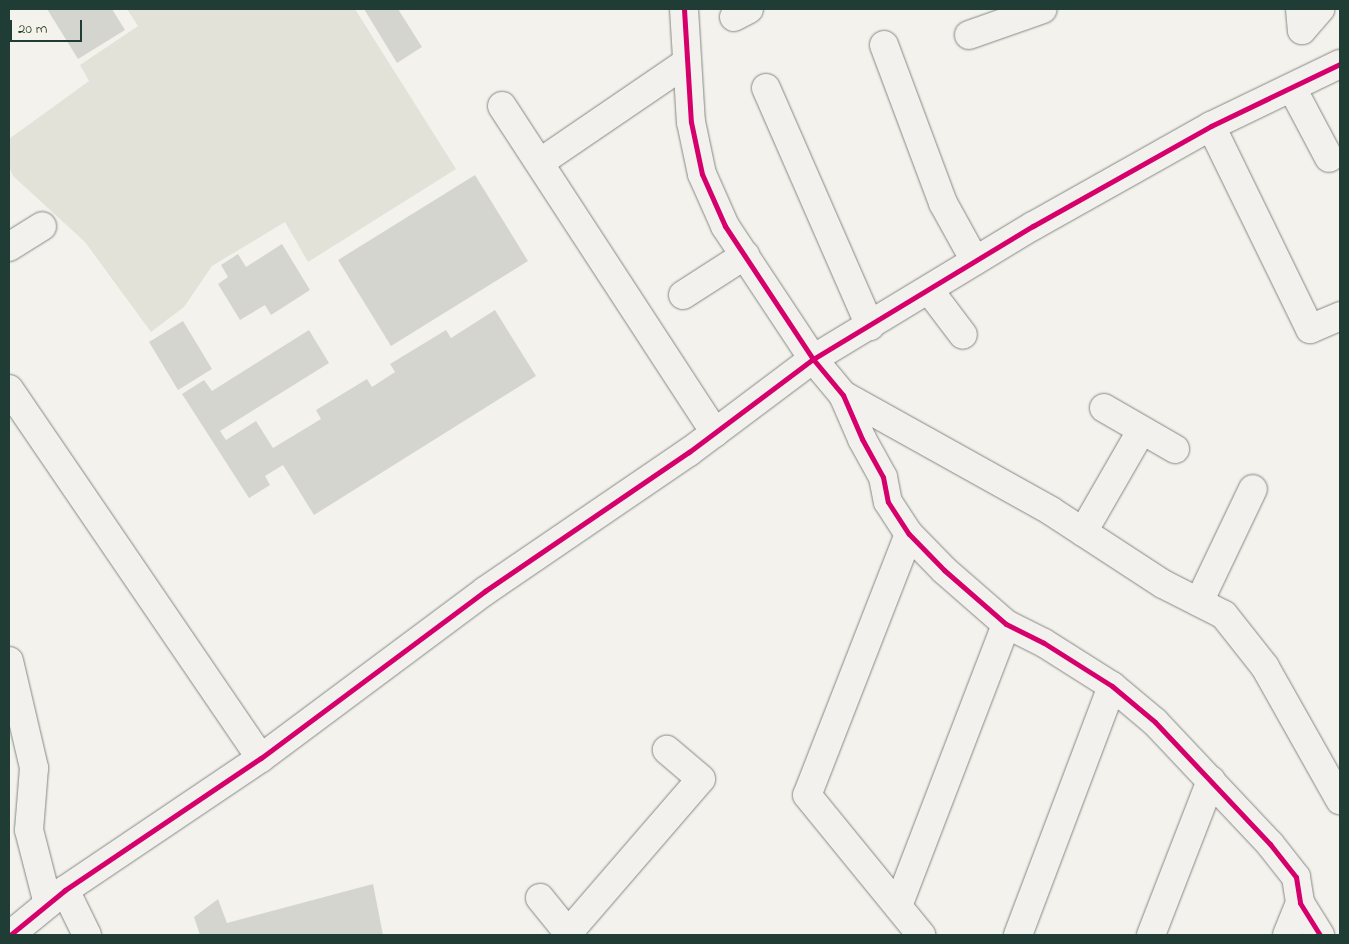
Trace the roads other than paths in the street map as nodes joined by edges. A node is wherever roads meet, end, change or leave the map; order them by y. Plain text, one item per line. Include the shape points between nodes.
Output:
1 (684, 9) edge
2 (1300, 9) edge
3 (1320, 9) edge
4 (1036, 10) edge
5 (969, 36) dead end
6 (884, 45) dead end
7 (686, 63) junction
8 (1340, 64) edge
9 (766, 88) dead end
10 (1292, 88) junction
11 (502, 106) dead end
12 (1211, 126) junction
13 (548, 157) dead end
14 (1326, 160) edge
15 (42, 226) dead end
16 (9, 247) edge
17 (745, 256) junction
18 (975, 262) junction
19 (929, 290) junction
20 (683, 296) dead end
21 (1340, 316) edge
22 (870, 326) junction
23 (963, 335) dead end
24 (814, 359) junction
25 (9, 388) edge
26 (843, 395) junction
27 (1104, 408) dead end
28 (1141, 431) junction
29 (715, 433) junction
30 (1175, 449) dead end
31 (1253, 489) dead end
32 (1083, 532) junction
33 (909, 534) junction
34 (1199, 602) junction
35 (1006, 624) junction
36 (9, 662) edge
37 (1112, 686) junction
38 (667, 750) dead end
39 (261, 758) junction
40 (1211, 780) junction
41 (1340, 800) edge
42 (56, 897) junction
43 (540, 898) dead end
44 (1300, 903) junction
45 (898, 906) junction
46 (14, 922) edge
47 (569, 934) edge
48 (87, 935) edge
49 (921, 935) edge
50 (1018, 935) edge
51 (1152, 935) edge
52 (1287, 935) edge
53 (1320, 935) edge

1 - 7 street
2 - 3 street via 1302,30
4 - 5 street
6 - 18 street via 943,203
7 - 13 street
7 - 17 street via 691,122 702,174 725,226
8 - 10 street
9 - 22 street
10 - 12 street
10 - 14 street
11 - 29 street
12 - 18 street
12 - 21 street via 1310,329
15 - 16 street
17 - 20 street
17 - 24 street
18 - 19 street
19 - 22 street
19 - 23 street
22 - 24 street
24 - 26 street
24 - 29 street
25 - 39 street
26 - 32 street
26 - 33 street via 883,477 888,502
27 - 28 street
28 - 30 street
28 - 32 street
29 - 39 street via 485,590
31 - 34 street
32 - 34 street via 1163,584
33 - 35 street via 944,570
33 - 45 street via 807,795
34 - 41 street via 1224,615 1265,667
35 - 37 street via 1044,643
35 - 45 street
36 - 42 street via 34,768 28,830
37 - 40 street via 1155,722
37 - 50 street
38 - 47 street via 701,780
39 - 42 street
40 - 44 street via 1296,877
40 - 51 street
42 - 46 street
42 - 48 street
43 - 47 street
44 - 52 street
44 - 53 street
45 - 49 street

